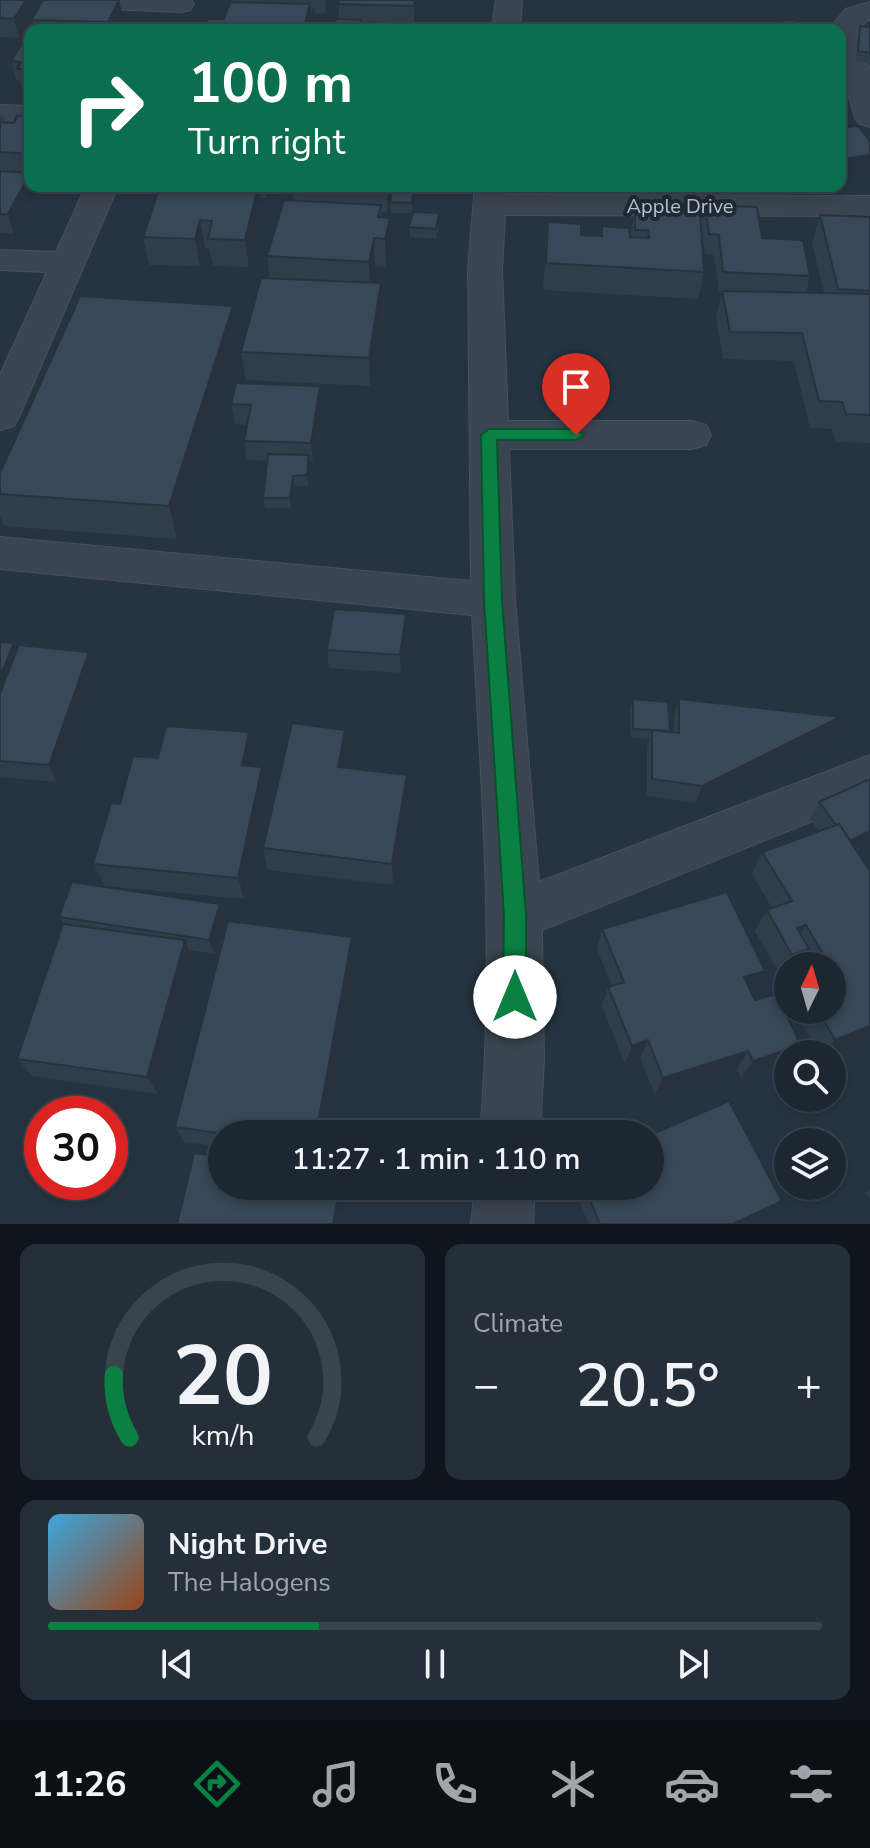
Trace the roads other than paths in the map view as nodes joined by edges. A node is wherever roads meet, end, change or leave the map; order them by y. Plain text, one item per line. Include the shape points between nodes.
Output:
1 (86, 0) edge
2 (509, 0) edge
3 (182, 2) edge
4 (870, 10) edge
5 (173, 24) edge
6 (507, 24) edge
7 (846, 25) edge
8 (846, 38) edge
9 (0, 114) edge
10 (24, 115) edge
11 (870, 118) edge
12 (99, 192) edge
13 (490, 196) edge
14 (870, 206) edge
15 (0, 260) edge
16 (69, 263) junction
17 (0, 417) edge
18 (489, 435) junction
19 (692, 435) dead end
20 (0, 553) edge
21 (493, 600) junction
22 (870, 776) edge
23 (515, 916) junction
24 (511, 1120) edge
25 (504, 1200) edge
26 (502, 1224) edge

1 - 3 street
2 - 6 street
3 - 5 street
4 - 7 street
8 - 11 street
9 - 10 street
12 - 16 street
13 - 14 street, Apple Drive
13 - 18 street via 485,269
15 - 16 street
16 - 17 street
18 - 19 street
18 - 21 street
20 - 21 street
21 - 23 street
22 - 23 street
23 - 24 street
25 - 26 street

